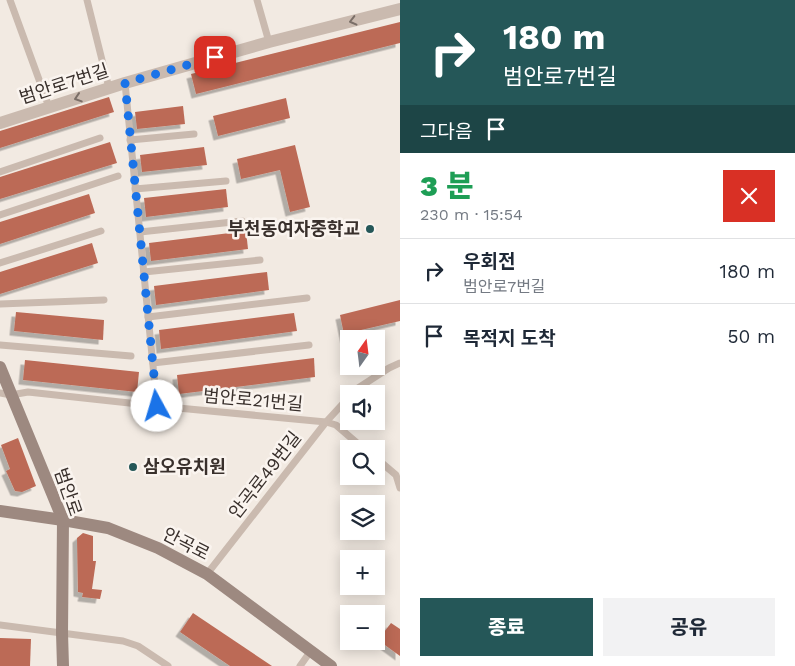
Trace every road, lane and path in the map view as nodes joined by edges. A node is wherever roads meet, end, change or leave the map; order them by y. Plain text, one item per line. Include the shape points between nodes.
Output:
1 (10, 0) edge
2 (87, 0) edge
3 (257, 0) edge
4 (400, 9) edge
5 (269, 42) junction
6 (125, 83) junction
7 (108, 88) junction
8 (49, 107) junction
9 (0, 123) edge
10 (194, 134) dead end
11 (100, 138) dead end
12 (130, 140) junction
13 (0, 172) edge
14 (118, 176) dead end
15 (226, 181) dead end
16 (135, 189) junction
17 (0, 215) edge
18 (242, 220) dead end
19 (101, 231) dead end
20 (140, 232) junction
21 (260, 260) dead end
22 (0, 263) edge
23 (144, 272) junction
24 (306, 298) dead end
25 (104, 300) dead end
26 (0, 304) edge
27 (148, 317) junction
28 (0, 345) edge
29 (309, 345) dead end
30 (130, 356) dead end
31 (153, 363) junction
32 (400, 363) edge
33 (0, 367) edge
34 (363, 385) edge
35 (6, 394) edge
36 (157, 406) junction
37 (340, 407) edge
38 (326, 422) junction
39 (353, 440) edge
40 (385, 466) edge
41 (400, 488) edge
42 (0, 511) edge
43 (63, 520) junction
44 (206, 574) junction
45 (0, 625) edge
46 (62, 633) junction
47 (310, 652) junction
48 (63, 666) edge
49 (168, 666) edge
50 (300, 666) edge
51 (331, 666) edge

1 - 8 lane
2 - 7 lane
3 - 5 lane
4 -> 5 street, 범안로7번길
5 - 6 street, 범안로7번길
6 - 7 street, 범안로7번길
6 - 12 lane
7 -> 8 street, 범안로7번길
8 - 9 street, 범안로7번길
10 - 12 lane
11 - 13 lane
12 - 16 lane
14 - 17 lane
15 - 16 lane
16 - 20 lane
18 - 20 lane
19 - 22 lane
20 - 23 lane
21 - 23 lane
23 - 27 lane
24 - 27 lane
25 - 26 lane
27 - 31 lane
28 - 30 lane
29 - 31 lane
31 - 36 lane
32 - 34 lane
33 - 35 street, 범안로
35 - 36 lane, 범안로21번길 via 28,392
35 - 43 street, 범안로
36 - 38 lane, 범안로21번길
37 - 38 lane, 안곡로49번길
38 - 39 lane, 범안로21번길
38 - 44 lane, 안곡로49번길
40 - 41 lane via 396,475
42 - 43 street, 안곡로
43 - 44 street, 안곡로 via 108,528 158,548
43 - 46 street, 범안로
44 - 47 street, 안곡로
45 - 46 lane
46 - 48 street, 범안로
46 - 49 lane via 138,646
47 - 50 lane
47 - 51 street, 안곡로

